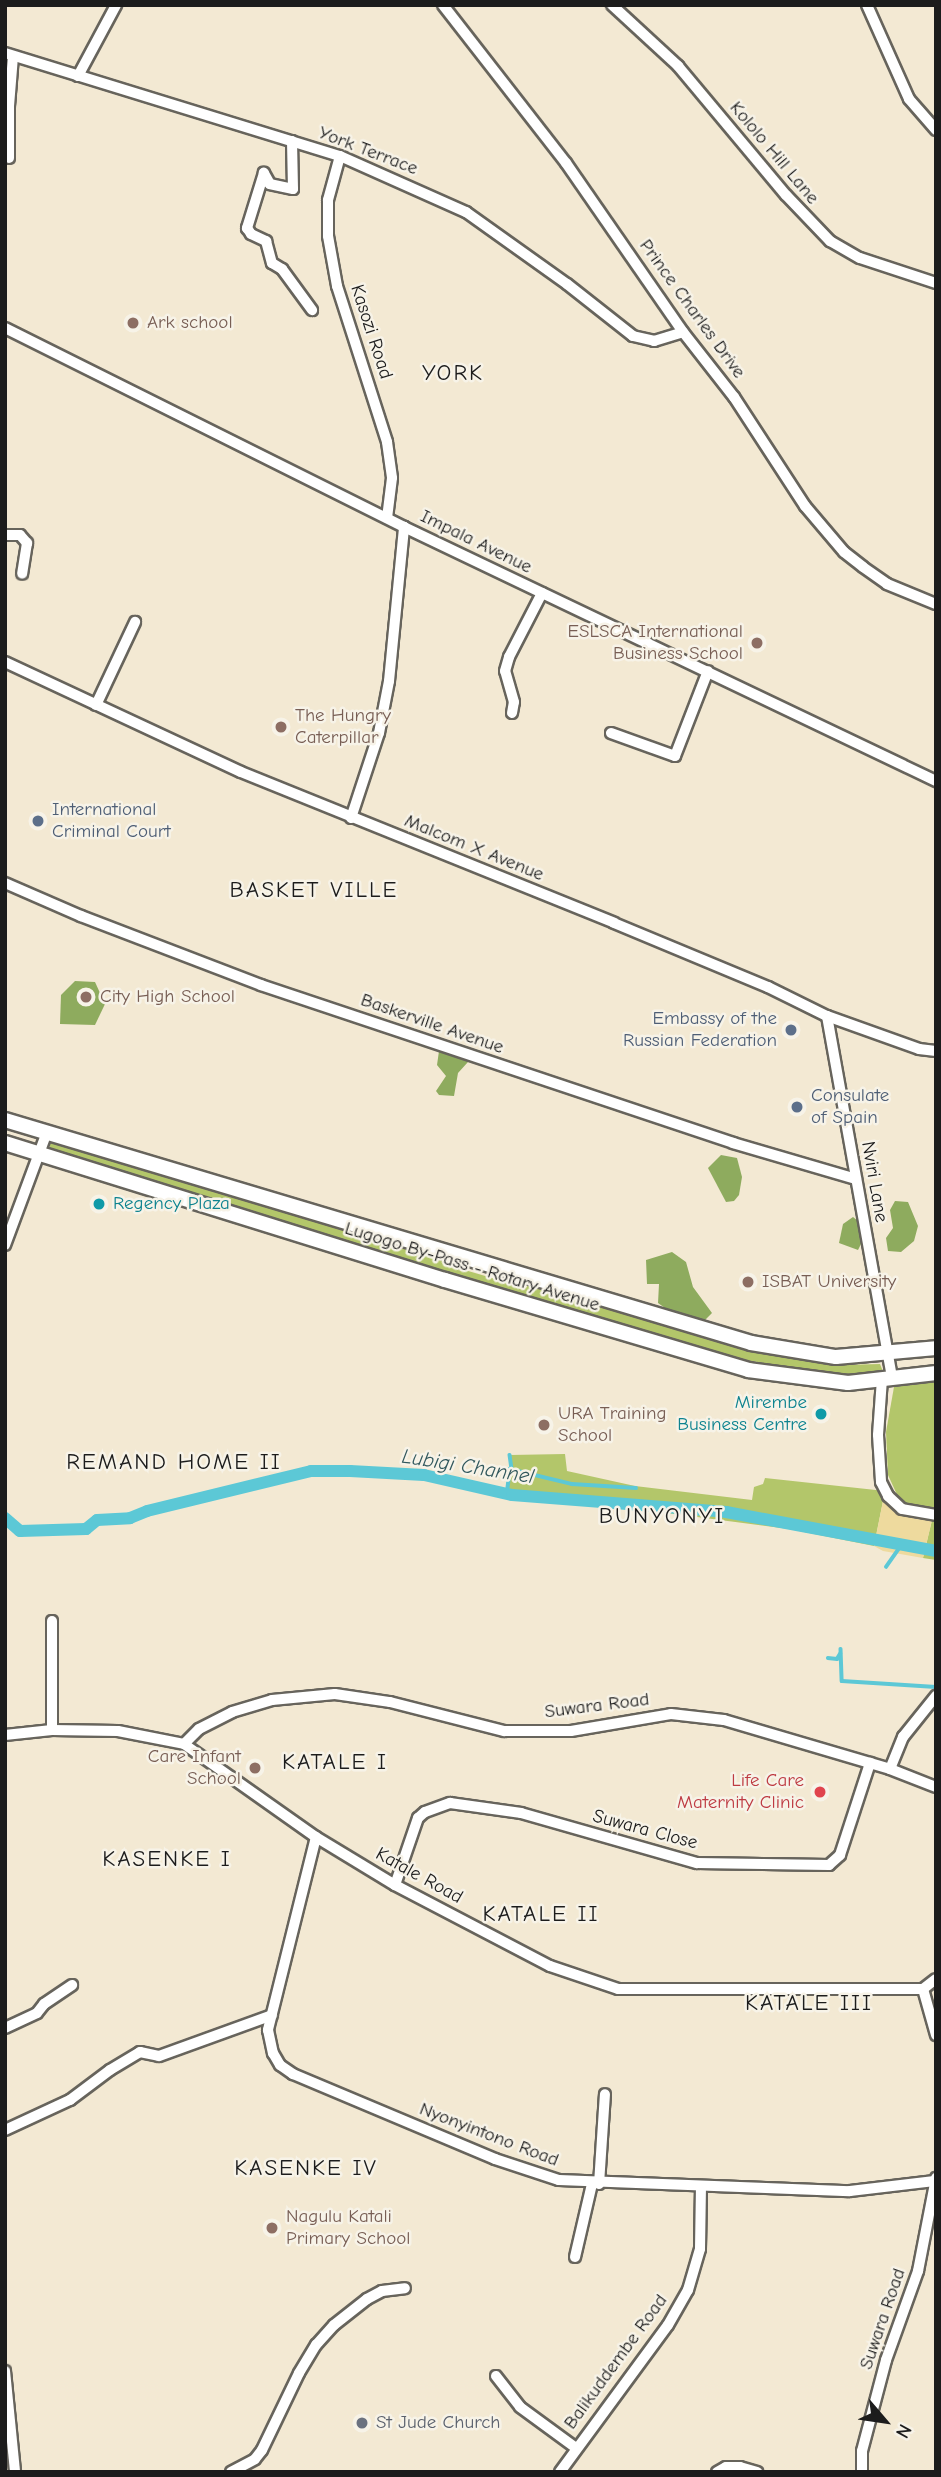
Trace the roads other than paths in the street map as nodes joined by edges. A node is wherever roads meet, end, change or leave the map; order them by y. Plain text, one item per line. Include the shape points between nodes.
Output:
1 (116, 5) edge
2 (443, 5) edge
3 (612, 5) edge
4 (867, 5) edge
5 (9, 54) edge
6 (78, 76) junction
7 (936, 130) edge
8 (292, 141) junction
9 (340, 156) junction
10 (9, 158) dead end
11 (936, 283) edge
12 (312, 310) dead end
13 (5, 328) edge
14 (683, 332) junction
15 (387, 518) junction
16 (404, 527) junction
17 (5, 536) edge
18 (22, 574) dead end
19 (542, 593) junction
20 (936, 604) edge
21 (135, 622) dead end
22 (5, 662) edge
23 (708, 671) junction
24 (96, 705) junction
25 (512, 713) dead end
26 (611, 733) dead end
27 (936, 781) edge
28 (351, 818) junction
29 (5, 883) edge
30 (827, 1016) junction
31 (936, 1051) edge
32 (5, 1120) edge
33 (47, 1132) junction
34 (5, 1143) edge
35 (40, 1152) junction
36 (856, 1179) junction
37 (5, 1245) edge
38 (936, 1348) edge
39 (887, 1354) junction
40 (936, 1373) edge
41 (887, 1379) junction
42 (936, 1515) edge
43 (52, 1621) dead end
44 (936, 1696) edge
45 (52, 1730) junction
46 (5, 1735) edge
47 (184, 1744) junction
48 (870, 1763) junction
49 (890, 1769) junction
50 (936, 1787) edge
51 (316, 1837) junction
52 (395, 1885) junction
53 (936, 1979) edge
54 (72, 1985) dead end
55 (923, 1989) junction
56 (272, 2015) junction
57 (5, 2028) edge
58 (936, 2035) edge
59 (606, 2094) dead end
60 (5, 2130) edge
61 (935, 2179) edge
62 (595, 2184) junction
63 (701, 2187) junction
64 (575, 2257) dead end
65 (405, 2288) dead end
66 (5, 2371) edge
67 (496, 2375) dead end
68 (576, 2448) junction
69 (15, 2472) edge
70 (231, 2472) edge
71 (560, 2472) edge
72 (717, 2472) edge
73 (757, 2472) edge
74 (862, 2472) edge

1 - 6 street
2 - 14 street, Prince Charles Drive via 566,163
3 - 11 street, Kololo Hill Lane via 678,66 830,242 860,258
4 - 7 street via 909,99
5 - 6 street, York Terrace
5 - 10 street
6 - 8 street, York Terrace
8 - 9 street, York Terrace
8 - 12 street via 293,189 270,184 264,173 247,228 266,241 272,262
9 - 14 street, York Terrace via 466,212 633,336 654,341
9 - 15 street, Kasozi Road via 328,200 328,236 337,286 387,442 392,478
13 - 15 street, Impala Avenue
14 - 20 street, Prince Charles Drive via 734,397 805,506 839,546 887,584
15 - 16 street, Impala Avenue
16 - 19 street, Impala Avenue
16 - 28 street via 390,681 379,733
17 - 18 street via 20,535 27,543
19 - 23 street, Impala Avenue
19 - 25 street via 505,671 514,702
21 - 24 street
22 - 24 street, Malcom X Avenue
23 - 26 street via 675,756
23 - 27 street, Impala Avenue
24 - 28 street, Malcom X Avenue
28 - 30 street, Malcom X Avenue via 627,928
29 - 36 street, Baskerville Avenue via 261,985 733,1143
30 - 31 street, Malcom X Avenue
30 - 36 street, Nviri Lane
32 - 33 main road, Lugogo By-Pass - Rotary Avenue
33 - 35 street
33 - 39 main road, Lugogo By-Pass - Rotary Avenue via 751,1343 836,1357
34 - 35 main road, Lugogo By-Pass - Rotary Avenue
35 - 37 street
35 - 41 main road, Lugogo By-Pass - Rotary Avenue via 748,1370 848,1383
36 - 39 street, Nviri Lane
38 - 39 main road, Lugogo By-Pass - Rotary Avenue
39 - 41 street, Nviri Lane
40 - 41 main road, Lugogo By-Pass - Rotary Avenue
41 - 42 street, Nviri Lane via 878,1435 881,1482 902,1509
43 - 45 street
44 - 49 street via 903,1737
45 - 46 street, Katale Road
45 - 47 street, Katale Road via 118,1731
47 - 48 street, Suwara Road via 199,1729 232,1712 272,1700 335,1695 390,1702 504,1731 571,1731 671,1714 724,1720
47 - 51 street, Katale Road
48 - 49 street, Suwara Road
48 - 52 street, Suwara Close via 840,1855 828,1865 697,1863 521,1813 450,1803 418,1818
49 - 50 street, Suwara Road
51 - 52 street, Katale Road
51 - 56 street, Nyonyintono Road
52 - 55 street, Katale Road via 550,1966 618,1989
53 - 55 street
54 - 57 street via 37,2013
55 - 58 street
56 - 60 street via 159,2056 140,2052 70,2100
56 - 62 street, Nyonyintono Road via 268,2030 273,2053 293,2074 530,2172
59 - 62 street
61 - 63 street, Nyonyintono Road via 850,2191
61 - 74 street, Suwara Road via 918,2271 879,2384 862,2451
62 - 63 street, Nyonyintono Road
62 - 64 street
63 - 68 street, Balikuddembe Road via 700,2249 688,2290 668,2325
65 - 70 street via 382,2291 334,2325 299,2373 262,2450
66 - 69 street
67 - 68 street via 520,2407
68 - 71 street, Balikuddembe Road
72 - 73 street via 740,2467

